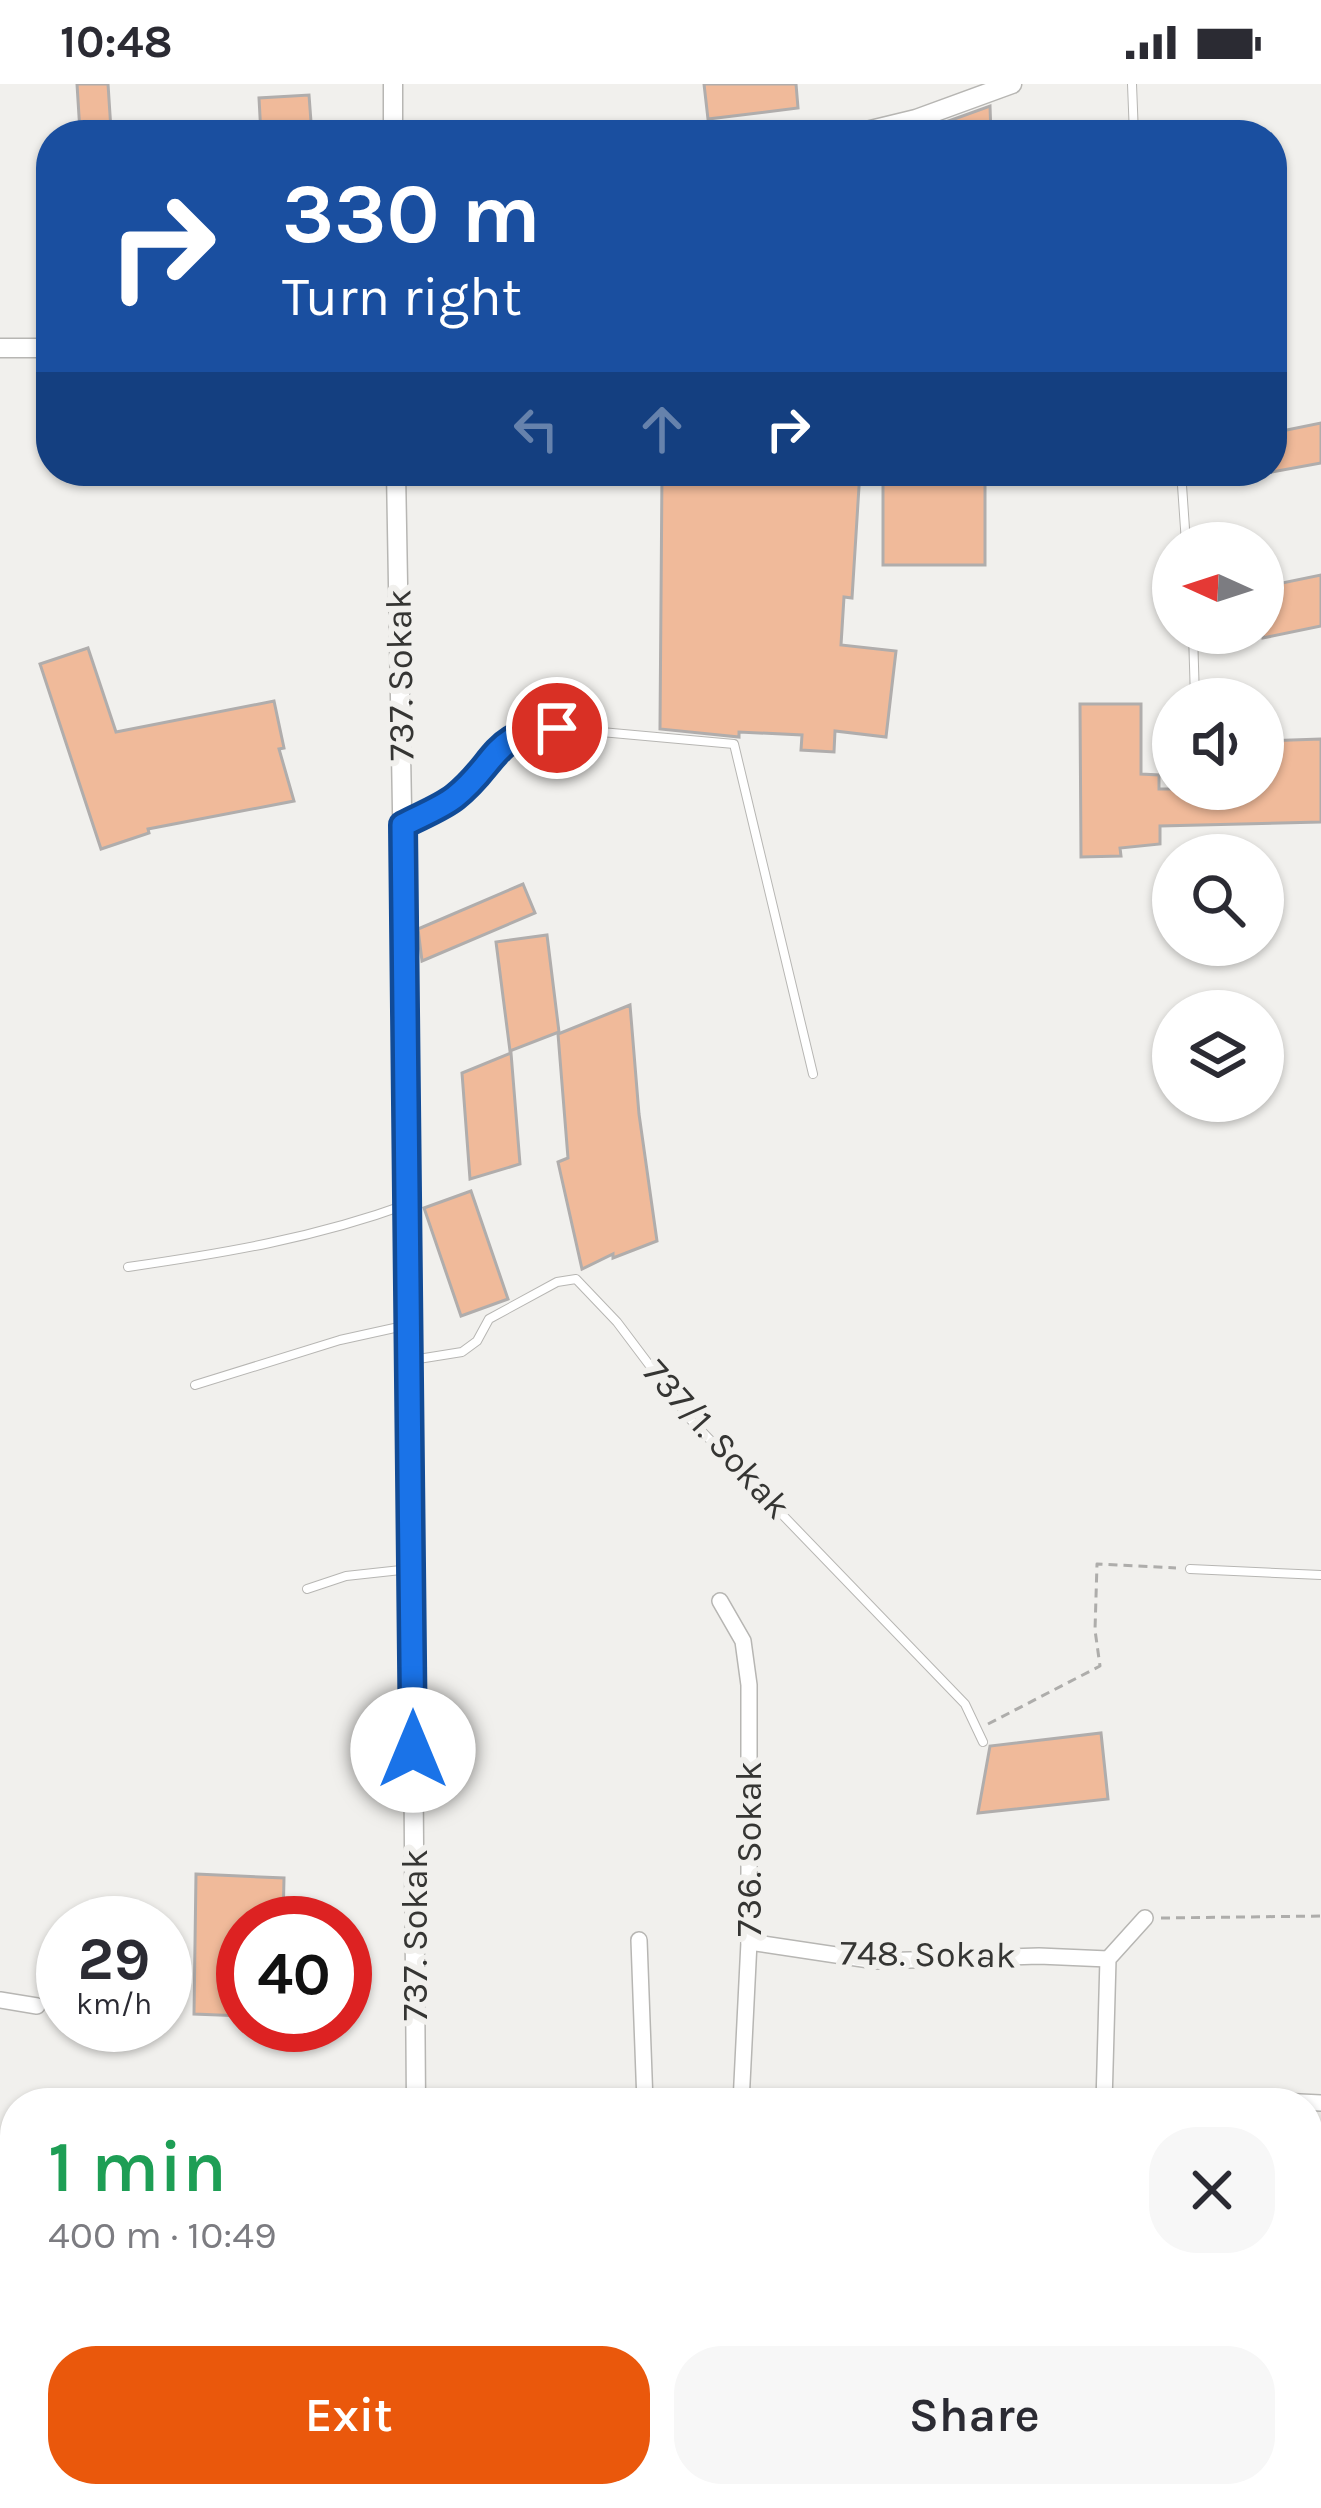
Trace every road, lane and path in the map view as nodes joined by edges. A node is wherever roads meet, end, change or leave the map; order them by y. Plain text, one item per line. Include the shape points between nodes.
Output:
1 (393, 84) edge
2 (1012, 84) edge
3 (1132, 84) edge
4 (393, 120) edge
5 (908, 120) edge
6 (1133, 120) edge
7 (0, 348) edge
8 (36, 348) edge
9 (396, 486) edge
10 (1182, 486) edge
11 (1185, 522) edge
12 (403, 825) junction
13 (813, 1074) dead end
14 (409, 1203) junction
15 (128, 1267) dead end
16 (410, 1325) junction
17 (410, 1360) junction
18 (194, 1385) dead end
19 (412, 1569) junction
20 (1190, 1569) joint
21 (1321, 1576) edge
22 (307, 1589) dead end
23 (720, 1601) dead end
24 (977, 1730) junction
25 (983, 1742) dead end
26 (1321, 1916) edge
27 (1145, 1918) joint
28 (639, 1940) dead end
29 (749, 1942) junction
30 (1108, 1959) junction
31 (0, 2000) edge
32 (36, 2006) edge
33 (416, 2088) edge
34 (644, 2088) edge
35 (744, 2088) edge
36 (1104, 2088) edge

1 - 4 street
2 - 5 street
3 - 6 lane
7 - 8 street
9 - 12 street, 737. Sokak
10 - 11 lane
12 - 13 lane via 456,796 527,730 734,745
12 - 14 street, 737. Sokak
14 - 15 lane via 339,1229
14 - 16 street, 737. Sokak
16 - 17 street, 737. Sokak
16 - 18 lane
17 - 19 street, 737. Sokak
17 - 24 lane, 737/1. Sokak via 462,1352 489,1319 576,1280 690,1419 965,1704
19 - 22 lane
19 - 33 street, 737. Sokak
20 - 21 lane
20 - 24 path via 1097,1564 1100,1666
23 - 29 street, 736. Sokak via 743,1641 749,1685
24 - 25 lane, 737/1. Sokak
26 - 27 path
27 - 30 street
28 - 34 street
29 - 30 street, 748. Sokak via 876,1961
29 - 35 street, 736. Sokak
30 - 36 street
31 - 32 street

